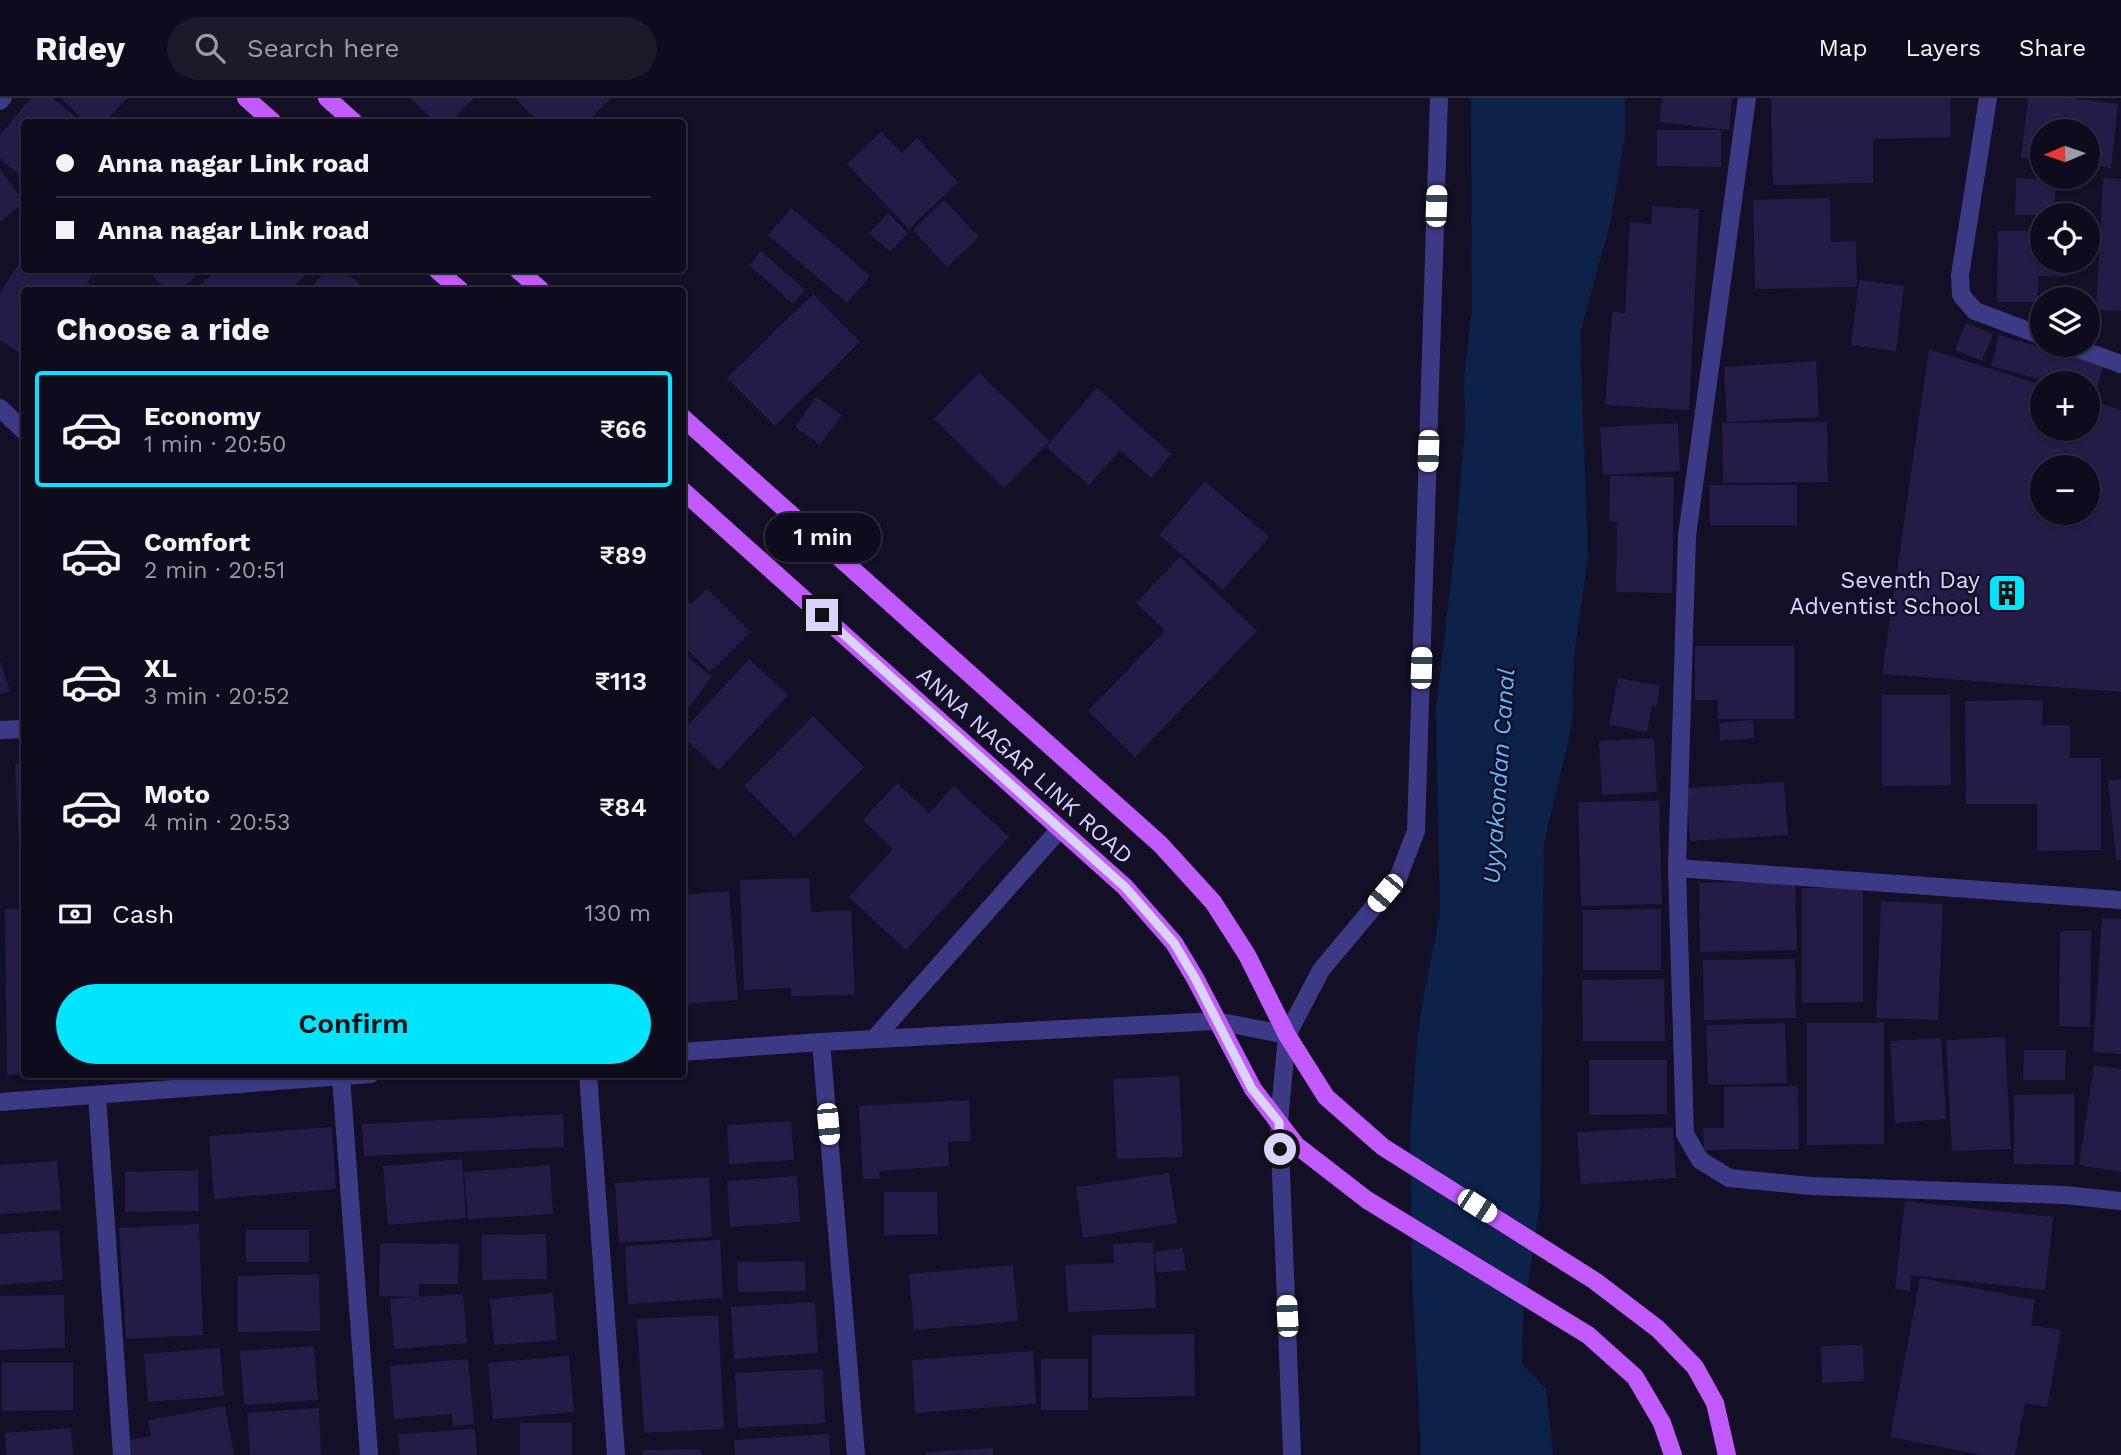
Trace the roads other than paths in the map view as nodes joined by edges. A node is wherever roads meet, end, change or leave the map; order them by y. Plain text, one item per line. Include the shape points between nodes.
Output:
1 (246, 98) edge
2 (327, 98) edge
3 (1439, 98) edge
4 (1747, 98) edge
5 (1987, 98) edge
6 (270, 119) edge
7 (351, 119) edge
8 (440, 273) edge
9 (521, 273) edge
10 (457, 287) edge
11 (538, 287) edge
12 (2030, 332) edge
13 (2100, 356) edge
14 (2121, 364) edge
15 (0, 408) edge
16 (686, 421) edge
17 (21, 428) edge
18 (686, 494) edge
19 (21, 729) edge
20 (0, 730) edge
21 (1060, 829) junction
22 (1676, 868) junction
23 (2121, 900) edge
24 (1216, 1021) junction
25 (1287, 1035) junction
26 (874, 1039) junction
27 (821, 1042) junction
28 (686, 1052) edge
29 (328, 1078) edge
30 (341, 1078) edge
31 (588, 1078) edge
32 (97, 1096) junction
33 (0, 1102) edge
34 (1279, 1122) junction
35 (2121, 1201) edge
36 (122, 1455) edge
37 (369, 1455) edge
38 (616, 1455) edge
39 (856, 1455) edge
40 (1292, 1455) edge
41 (1673, 1455) edge
42 (1727, 1455) edge

1 - 6 main road
2 - 7 main road
3 - 25 street via 1416,831 1398,878 1321,970
4 - 22 street via 1688,536
5 - 12 street via 1960,275 1961,295 1975,312
8 - 10 main road
9 - 11 main road
13 - 14 street
15 - 17 street
16 - 25 main road via 1160,845 1213,902 1247,955
18 - 21 main road, ANNA NAGAR LINK ROAD
19 - 20 street
21 - 24 main road, ANNA NAGAR LINK ROAD via 1125,887 1174,943
21 - 26 street
22 - 23 street
22 - 35 street via 1685,1134 1700,1160 1729,1178 1811,1186
24 - 25 street
24 - 26 street
24 - 34 main road, ANNA NAGAR LINK ROAD via 1252,1089
25 - 34 street
25 - 42 main road via 1326,1097 1383,1147 1595,1281 1658,1329 1695,1367 1715,1403
26 - 27 street
27 - 28 street
27 - 39 street
29 - 32 street
30 - 37 street
31 - 38 street
32 - 33 street
32 - 36 street
34 - 40 street
34 - 41 main road, ANNA NAGAR LINK ROAD via 1296,1145 1367,1200 1588,1335 1635,1377 1662,1423

